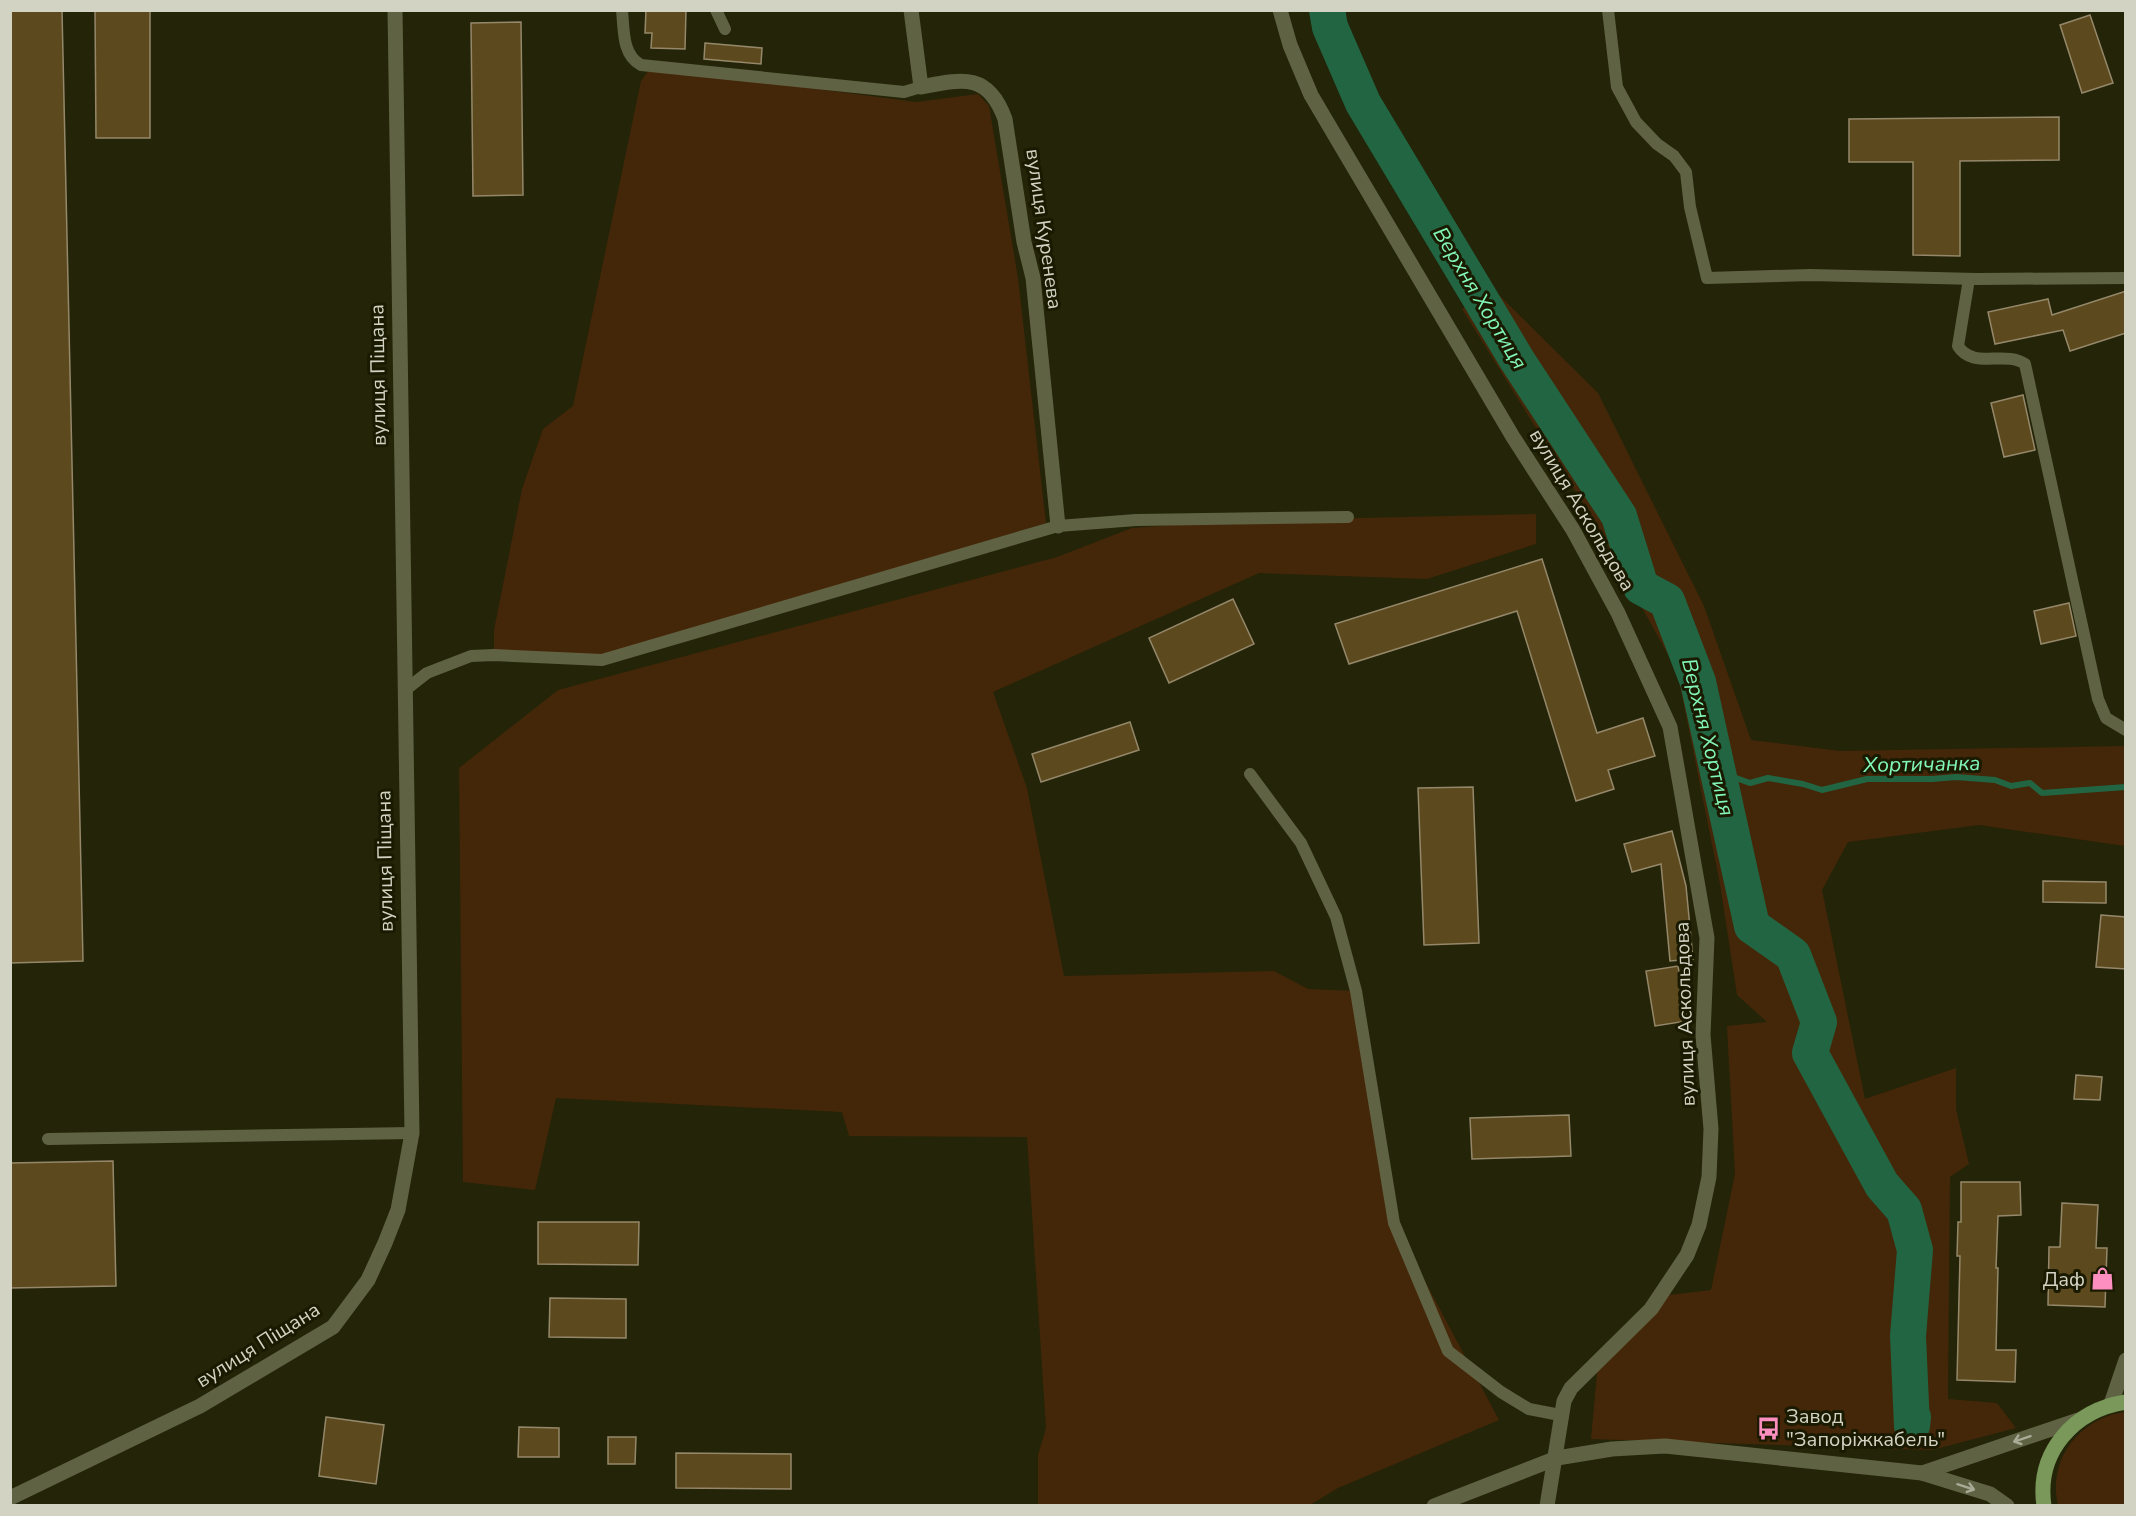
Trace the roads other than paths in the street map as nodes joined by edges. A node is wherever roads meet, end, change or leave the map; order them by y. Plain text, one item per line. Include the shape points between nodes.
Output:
1 (395, 10) edge
2 (622, 10) edge
3 (716, 10) edge
4 (911, 10) edge
5 (1280, 10) edge
6 (1608, 10) edge
7 (725, 29) dead end
8 (921, 87) junction
9 (2126, 278) edge
10 (1969, 279) junction
11 (1348, 517) dead end
12 (1058, 526) junction
13 (404, 691) junction
14 (2126, 730) edge
15 (1250, 774) dead end
16 (412, 1133) junction
17 (48, 1139) dead end
18 (2126, 1360) edge
19 (2121, 1402) edge
20 (1560, 1414) junction
21 (2078, 1420) junction
22 (1557, 1458) junction
23 (1922, 1473) junction
24 (10, 1498) edge
25 (1434, 1506) edge
26 (1547, 1506) edge
27 (2007, 1506) edge
28 (2044, 1506) edge

1 - 13 street, вулиця Піщана
2 - 8 lane via 627,50 641,65 904,92
3 - 7 lane
4 - 8 street
5 - 20 street, вулиця Аскольдова via 1311,95 1513,437 1573,530 1618,613 1670,727 1707,938 1703,1035 1711,1129 1709,1177 1699,1225 1687,1255 1651,1309 1571,1388
6 - 10 lane via 1617,87 1636,122 1686,172 1707,278 1810,275
8 - 12 street, вулиця Куренева via 960,79 978,82 999,104 1005,119 1023,242 1033,278
9 - 10 lane
10 - 14 lane via 1958,346 1974,359 2017,358 2025,364 2098,699 2106,718
11 - 12 lane via 1136,520
12 - 13 lane via 602,660 471,657 427,673
13 - 16 street, вулиця Піщана
15 - 20 lane via 1301,843 1336,917 1356,991 1394,1223 1449,1351 1529,1409
16 - 17 lane
16 - 24 street, вулиця Піщана via 398,1210 385,1243 368,1280 333,1327 200,1406
18 - 19 street
19 - 21 main road
20 - 22 street, вулиця Аскольдова
21 -> 23 street
21 - 28 main road via 2064,1433 2046,1466
22 - 23 street via 1665,1446
22 - 25 street
22 - 26 street, вулиця Аскольдова
23 -> 27 street via 1990,1494

